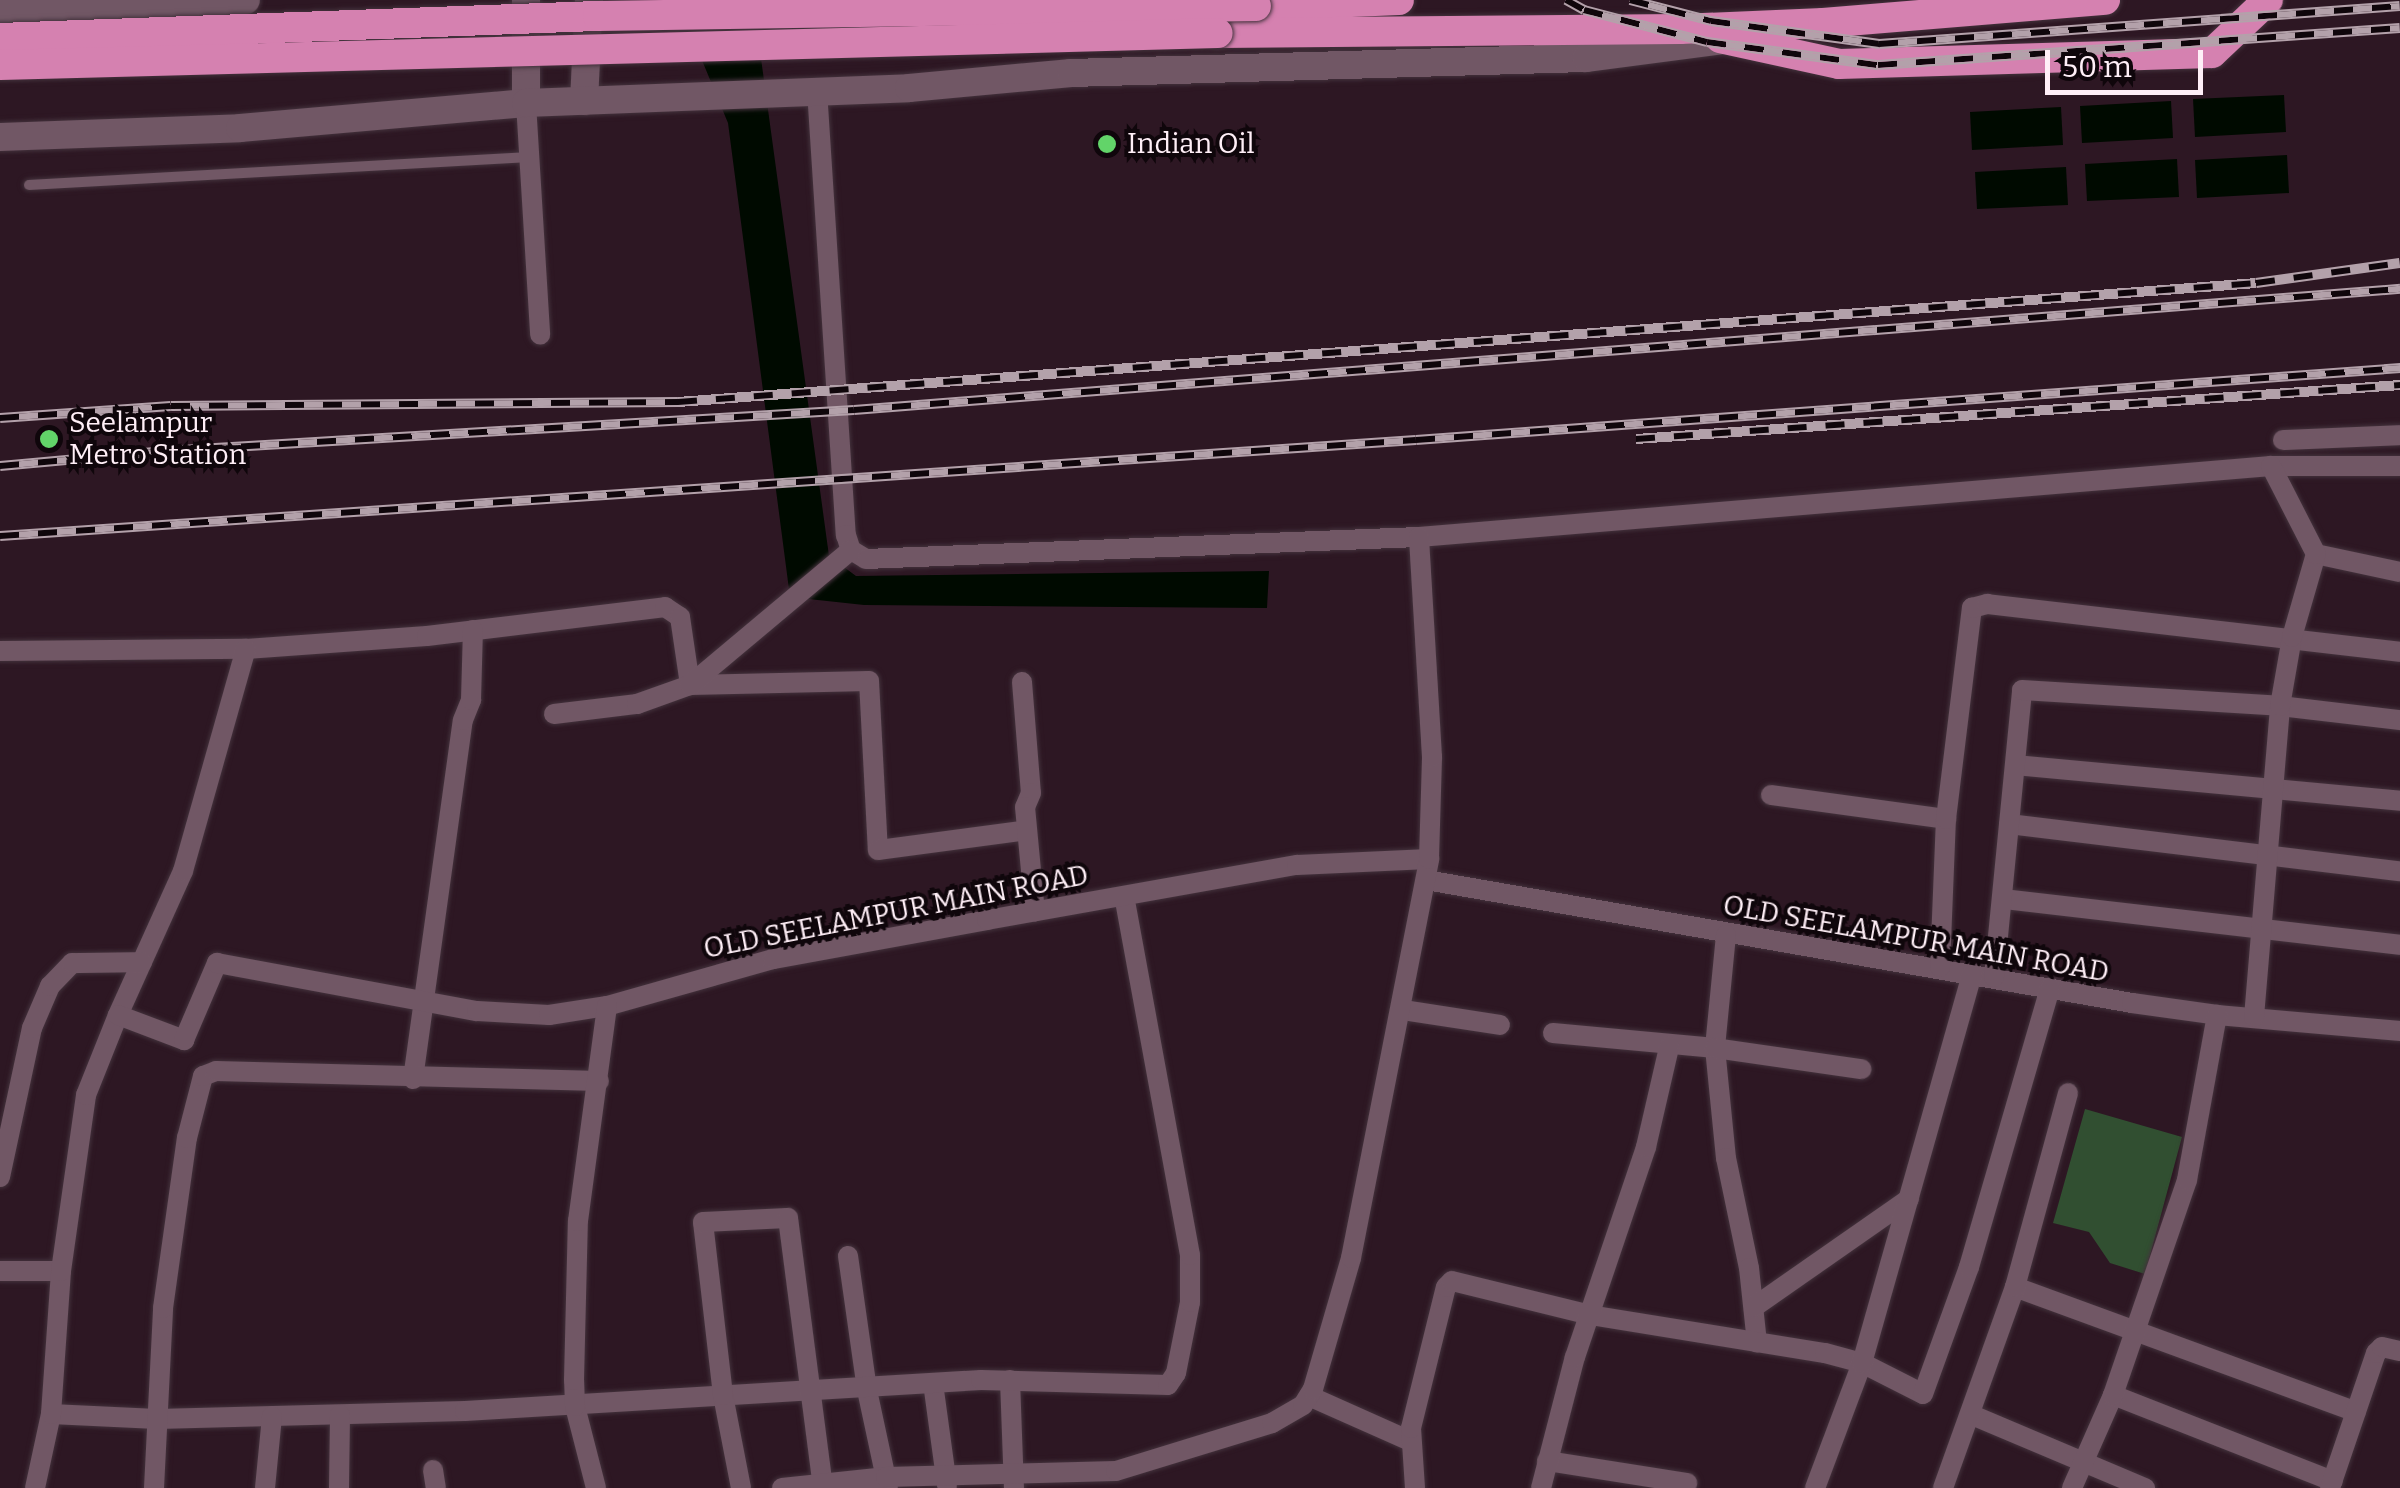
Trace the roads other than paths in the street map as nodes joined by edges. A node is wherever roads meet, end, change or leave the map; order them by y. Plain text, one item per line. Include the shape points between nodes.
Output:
1 (246, 0) edge
2 (526, 0) edge
3 (589, 0) edge
4 (1400, 0) edge
5 (2105, 0) edge
6 (2268, 0) edge
7 (172, 2) edge
8 (9, 6) edge
9 (1824, 23) junction
10 (1680, 29) junction
11 (0, 38) edge
12 (1726, 39) junction
13 (1616, 42) junction
14 (0, 65) edge
15 (818, 90) junction
16 (584, 101) junction
17 (526, 103) junction
18 (1, 138) edge
19 (529, 156) junction
20 (30, 185) dead end
21 (540, 335) dead end
22 (2400, 435) edge
23 (2283, 440) dead end
24 (2271, 466) junction
25 (2400, 466) edge
26 (1419, 537) junction
27 (2314, 547) junction
28 (845, 556) junction
29 (2400, 572) edge
30 (472, 630) junction
31 (2292, 636) junction
32 (246, 649) junction
33 (0, 651) edge
34 (2400, 652) edge
35 (1022, 682) dead end
36 (690, 685) junction
37 (2280, 706) junction
38 (554, 714) dead end
39 (2400, 720) edge
40 (2015, 765) junction
41 (2270, 786) junction
42 (1770, 796) dead end
43 (2400, 801) edge
44 (1946, 820) junction
45 (2009, 824) junction
46 (1027, 830) junction
47 (2265, 854) junction
48 (2400, 871) edge
49 (1426, 877) junction
50 (1124, 897) junction
51 (2004, 899) junction
52 (1035, 912) junction
53 (2260, 930) junction
54 (1726, 935) junction
55 (2400, 944) edge
56 (142, 962) junction
57 (1940, 966) junction
58 (1972, 973) junction
59 (1994, 977) junction
60 (2050, 988) junction
61 (422, 1001) junction
62 (607, 1006) junction
63 (1403, 1010) junction
64 (118, 1015) junction
65 (2218, 1016) junction
66 (2254, 1018) junction
67 (1500, 1025) dead end
68 (2400, 1031) edge
69 (1553, 1033) dead end
70 (1669, 1047) junction
71 (1715, 1048) junction
72 (1861, 1069) dead end
73 (412, 1079) junction
74 (599, 1080) junction
75 (2068, 1093) dead end
76 (0, 1177) edge
77 (1909, 1199) junction
78 (848, 1256) dead end
79 (0, 1271) edge
80 (61, 1271) junction
81 (2015, 1287) junction
82 (1754, 1308) junction
83 (1590, 1315) junction
84 (2134, 1334) junction
85 (1757, 1344) junction
86 (2400, 1351) edge
87 (1862, 1363) junction
88 (1010, 1380) junction
89 (933, 1383) junction
90 (866, 1390) junction
91 (810, 1392) junction
92 (724, 1395) junction
93 (2114, 1395) junction
94 (1309, 1396) junction
95 (575, 1406) junction
96 (2356, 1412) junction
97 (51, 1414) junction
98 (340, 1414) junction
99 (1972, 1414) junction
100 (272, 1416) junction
101 (157, 1418) junction
102 (1410, 1441) junction
103 (1547, 1461) junction
104 (2082, 1464) junction
105 (1117, 1480) edge
106 (1013, 1481) edge
107 (947, 1482) edge
108 (887, 1483) edge
109 (1687, 1483) dead end
110 (2331, 1484) edge
111 (822, 1486) edge
112 (35, 1488) edge
113 (154, 1488) edge
114 (266, 1488) edge
115 (339, 1488) edge
116 (596, 1488) edge
117 (741, 1488) edge
118 (782, 1488) edge
119 (1415, 1488) edge
120 (1541, 1488) edge
121 (1815, 1488) edge
122 (1943, 1488) edge
123 (2072, 1488) edge
124 (2145, 1488) edge

1 - 7 main road
2 - 17 main road
3 - 16 main road
4 - 11 highway, bridge via 598,16
5 - 9 highway
6 - 12 highway via 2212,53 1839,64
7 - 8 main road
9 - 10 highway
9 - 12 main road
10 - 12 highway
10 - 13 highway
12 - 13 main road
13 - 14 highway, bridge via 1558,31 1122,35
13 - 15 main road via 1340,69 1071,73
15 - 16 main road
15 - 28 street
16 - 17 main road
17 - 18 main road via 240,128
17 - 19 street
19 - 20 lane
19 - 21 street
22 - 23 street
24 - 25 street
24 - 26 street
24 - 27 street
26 - 28 street via 878,560
26 - 49 street via 1432,757
27 - 29 street
27 - 31 street
28 - 36 street
30 - 32 street
30 - 36 street via 672,609 680,618
30 - 61 street via 471,700
31 - 34 street
31 - 37 street
31 - 44 street via 1972,608
32 - 33 street
32 - 56 street via 183,871
35 - 46 street via 1031,793
36 - 38 street via 636,704
36 - 46 street via 869,681 878,850
37 - 39 street
37 - 40 street via 2024,690
37 - 41 street
40 - 41 street
40 - 45 street
41 - 43 street
41 - 47 street
42 - 44 street
44 - 57 street
45 - 47 street
45 - 51 street
46 - 52 street
47 - 48 street
47 - 53 street
49 - 50 street, OLD SEELAMPUR MAIN ROAD via 1298,865
49 - 54 street, OLD SEELAMPUR MAIN ROAD
49 - 63 street
50 - 52 street, OLD SEELAMPUR MAIN ROAD
50 - 88 street via 1190,1255 1190,1302 1176,1373 1158,1387
51 - 53 street
51 - 59 street
52 - 62 street, OLD SEELAMPUR MAIN ROAD via 772,959
53 - 55 street
53 - 66 street
54 - 57 street, OLD SEELAMPUR MAIN ROAD
54 - 71 street
56 - 64 street
56 - 76 street via 72,962 50,986 32,1028
57 - 58 street, OLD SEELAMPUR MAIN ROAD
58 - 59 street, OLD SEELAMPUR MAIN ROAD
58 - 77 street
59 - 60 street, OLD SEELAMPUR MAIN ROAD
60 - 65 street, OLD SEELAMPUR MAIN ROAD
60 - 87 street via 1969,1267 1923,1394
61 - 62 street, OLD SEELAMPUR MAIN ROAD via 549,1015
61 - 64 street, OLD SEELAMPUR MAIN ROAD via 217,963 184,1040
61 - 73 street
62 - 74 street
63 - 67 street
63 - 94 street via 1351,1258
64 - 80 street via 81,1112
65 - 66 street, OLD SEELAMPUR MAIN ROAD
65 - 84 street via 2187,1180
66 - 68 street, OLD SEELAMPUR MAIN ROAD
69 - 70 street
70 - 71 street
70 - 83 street via 1646,1147
71 - 72 street
71 - 82 street via 1726,1158
73 - 74 street
73 - 101 street via 216,1071 203,1076 177,1198
74 - 95 street via 578,1221
75 - 81 street
77 - 82 street
77 - 87 street
78 - 90 street
79 - 80 street
80 - 97 street
81 - 84 street
81 - 99 street
82 - 85 street
83 - 85 street
83 - 102 street via 1448,1284
83 - 103 street
84 - 93 street
84 - 96 street
85 - 87 street
86 - 96 street via 2378,1349
87 - 121 street
88 - 89 street
88 - 106 street
89 - 90 street
89 - 107 street
90 - 91 street
90 - 108 street
91 - 92 street
91 - 92 street via 788,1218 703,1222
91 - 111 street
92 - 95 street
92 - 117 street
93 - 104 street
93 - 110 street
94 - 102 street
94 - 105 street via 1272,1424
95 - 98 street
95 - 116 street
96 - 110 street
97 - 101 street
97 - 112 street
98 - 100 street
98 - 115 street
99 - 104 street
99 - 122 street
100 - 101 street
100 - 114 street
101 - 113 street
102 - 119 street
103 - 109 street
103 - 120 street
104 - 123 street
104 - 124 street
105 - 106 street
106 - 107 street
107 - 108 street
108 - 111 street
111 - 118 street

